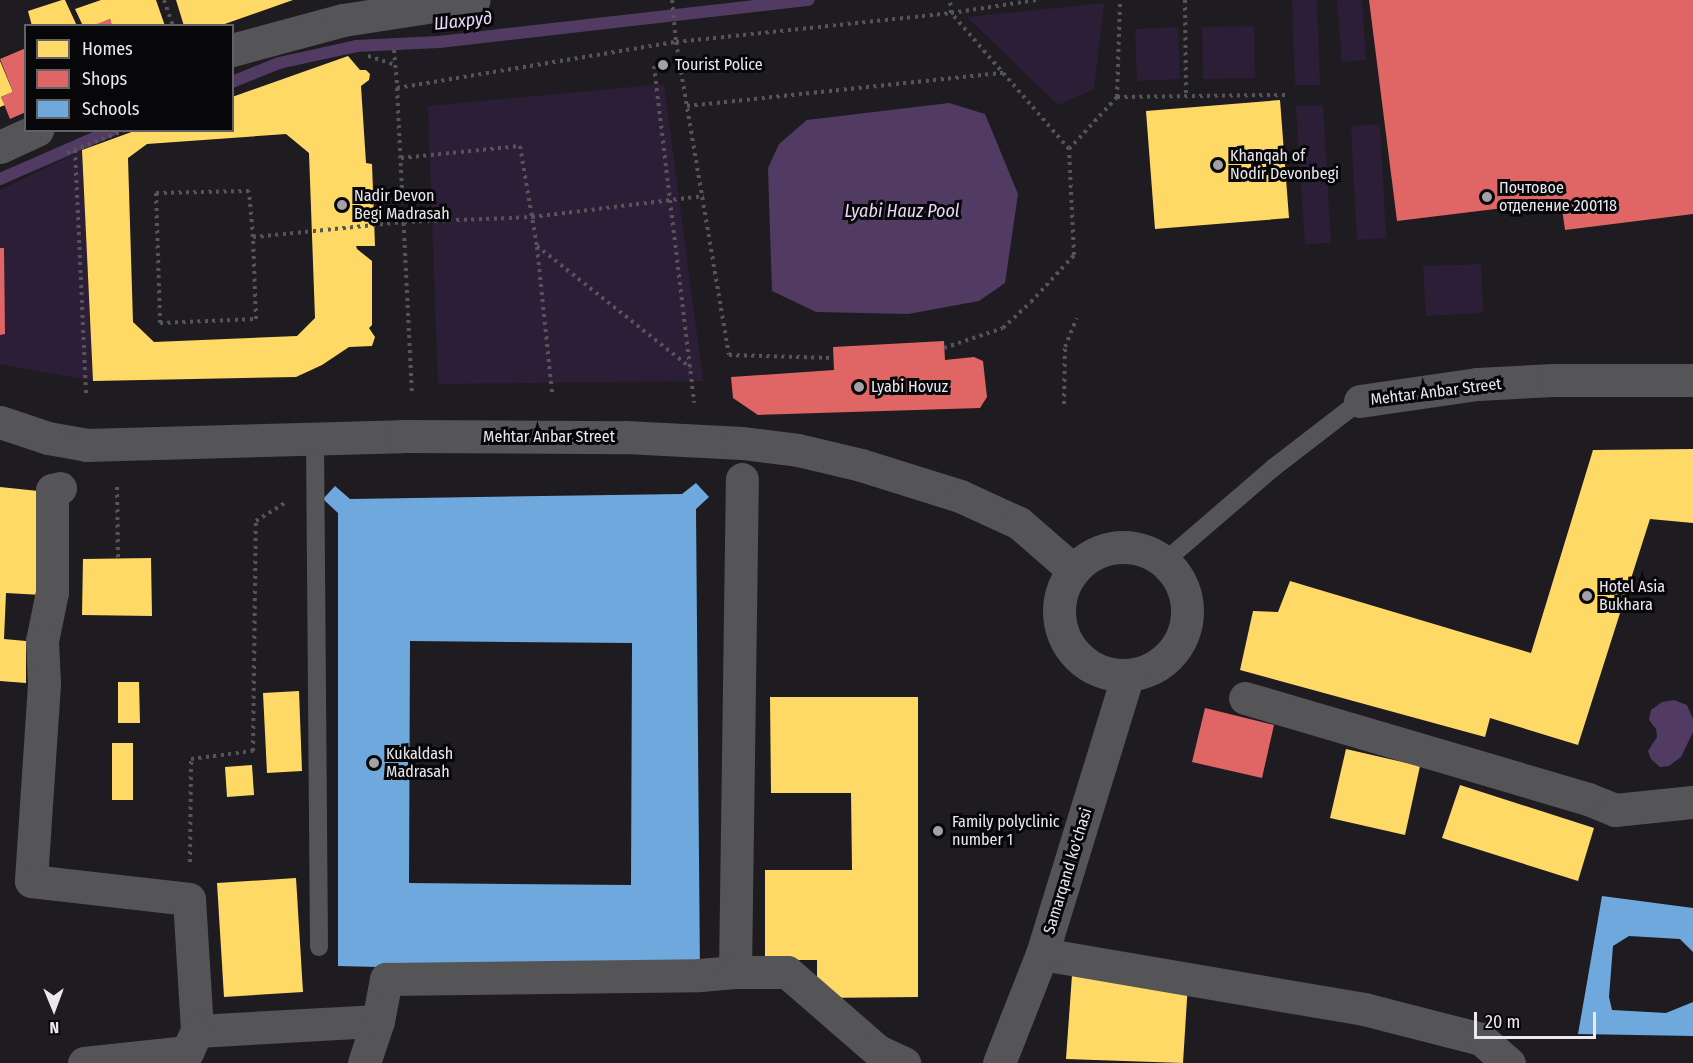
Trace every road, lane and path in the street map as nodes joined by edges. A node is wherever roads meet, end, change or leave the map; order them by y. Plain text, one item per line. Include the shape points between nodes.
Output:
1 (164, 0) edge
2 (473, 0) edge
3 (672, 0) edge
4 (950, 0) edge
5 (1036, 0) edge
6 (1120, 0) edge
7 (1185, 0) edge
8 (951, 13) junction
9 (172, 24) edge
10 (676, 42) junction
11 (234, 49) edge
12 (395, 65) dead end
13 (654, 66) dead end
14 (1004, 73) junction
15 (397, 88) junction
16 (1288, 95) dead end
17 (1186, 96) junction
18 (1117, 97) junction
19 (687, 106) junction
20 (33, 132) edge
21 (0, 147) edge
22 (1069, 149) junction
23 (75, 150) dead end
24 (401, 158) junction
25 (704, 196) junction
26 (670, 201) junction
27 (532, 217) junction
28 (404, 222) junction
29 (253, 237) junction
30 (537, 246) junction
31 (1077, 318) dead end
32 (944, 348) dead end
33 (834, 358) dead end
34 (692, 368) junction
35 (1693, 380) edge
36 (552, 392) dead end
37 (412, 393) dead end
38 (86, 395) dead end
39 (695, 397) dead end
40 (1360, 401) joint
41 (1064, 404) dead end
42 (0, 422) edge
43 (315, 439) junction
44 (742, 479) dead end
45 (314, 484) junction
46 (117, 488) dead end
47 (60, 489) dead end
48 (117, 559) dead end
49 (1165, 561) junction
50 (1072, 568) junction
51 (1128, 675) junction
52 (1245, 698) dead end
53 (1693, 802) edge
54 (189, 899) junction
55 (319, 947) dead end
56 (1042, 954) junction
57 (735, 972) junction
58 (378, 1021) junction
59 (197, 1031) junction
60 (84, 1063) edge
61 (364, 1063) edge
62 (904, 1063) edge
63 (999, 1063) edge
64 (1509, 1063) edge

1 - 9 path
2 - 11 street via 343,20
3 - 10 path
4 - 8 path
5 - 8 path
6 - 18 path
7 - 17 path
8 - 10 path
8 - 14 path
10 - 15 path
10 - 19 path
12 - 15 path
13 - 26 path
14 - 19 path
14 - 22 path
15 - 24 path
16 - 17 path
17 - 18 path
18 - 22 path
19 - 25 path
20 - 21 street
22 - 32 path via 1074,255 1003,328
23 - 38 path
24 - 27 path via 520,146
24 - 28 path
25 - 26 path
25 - 33 path via 729,356
26 - 27 path
26 - 34 path
27 - 28 path
27 - 30 path
28 - 29 path
28 - 37 path
29 - 29 path via 256,319 160,323 156,193 249,191
30 - 34 path
30 - 36 path
31 - 41 path via 1065,347
34 - 39 path
35 - 40 street, Mehtar Anbar Street via 1478,384
40 - 49 lane, Mehtar Anbar Street via 1273,468
42 - 43 street, Mehtar Anbar Street via 48,438 86,445
43 - 45 lane
43 - 50 street, Mehtar Anbar Street via 624,437 798,450 960,496 1019,523
44 - 57 street
45 - 54 path via 256,521 253,751 191,759
45 - 55 lane
46 - 48 path
47 - 54 street via 52,490 52,592 42,641 44,684 31,880
49 - 50 street via 1142,548 1117,546 1092,553
49 - 51 street via 1181,581 1188,606 1185,631 1172,653 1152,669
50 - 51 street via 1060,591 1057,616 1064,641 1080,661 1102,672
51 - 56 street, Samarqand ko'chasi
52 - 53 street via 1615,810
54 - 59 street
56 - 63 street, Samarqand ko'chasi
56 - 64 street via 1364,1009 1481,1039
57 - 58 street via 386,980
57 - 62 street via 787,972 878,1051
58 - 59 street
58 - 61 street
59 - 60 street via 187,1052

